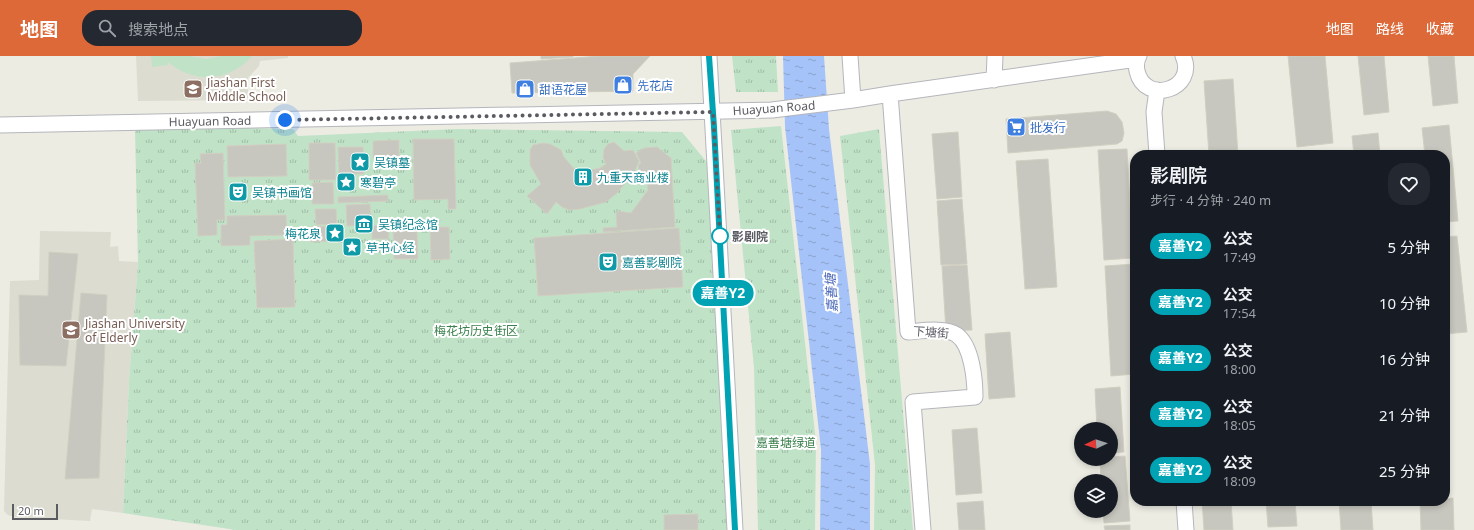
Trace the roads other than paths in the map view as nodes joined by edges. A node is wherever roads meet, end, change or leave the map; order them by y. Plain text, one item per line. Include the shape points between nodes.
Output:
1 (709, 56) edge
2 (850, 56) edge
3 (994, 56) edge
4 (1183, 56) edge
5 (1138, 57) edge
6 (994, 80) junction
7 (1157, 90) junction
8 (890, 94) junction
9 (853, 100) junction
10 (713, 112) junction
11 (0, 125) edge
12 (1157, 150) edge
13 (1184, 506) edge
14 (735, 530) edge
15 (923, 530) edge
16 (1186, 530) edge

1 - 10 street
2 - 9 street
3 - 6 street
4 - 7 street via 1186,68 1180,82 1173,88
5 - 6 street, Huayuan Road
5 - 7 street via 1136,67 1142,82
6 - 8 street, Huayuan Road
7 - 12 street via 1154,112
8 - 9 street, Huayuan Road
8 - 15 street, 下塘街 via 908,332 934,330 956,335 966,348 974,379 975,397 913,402
9 - 10 street, Huayuan Road via 772,110
10 - 11 street, Huayuan Road
10 - 14 street
13 - 16 street

